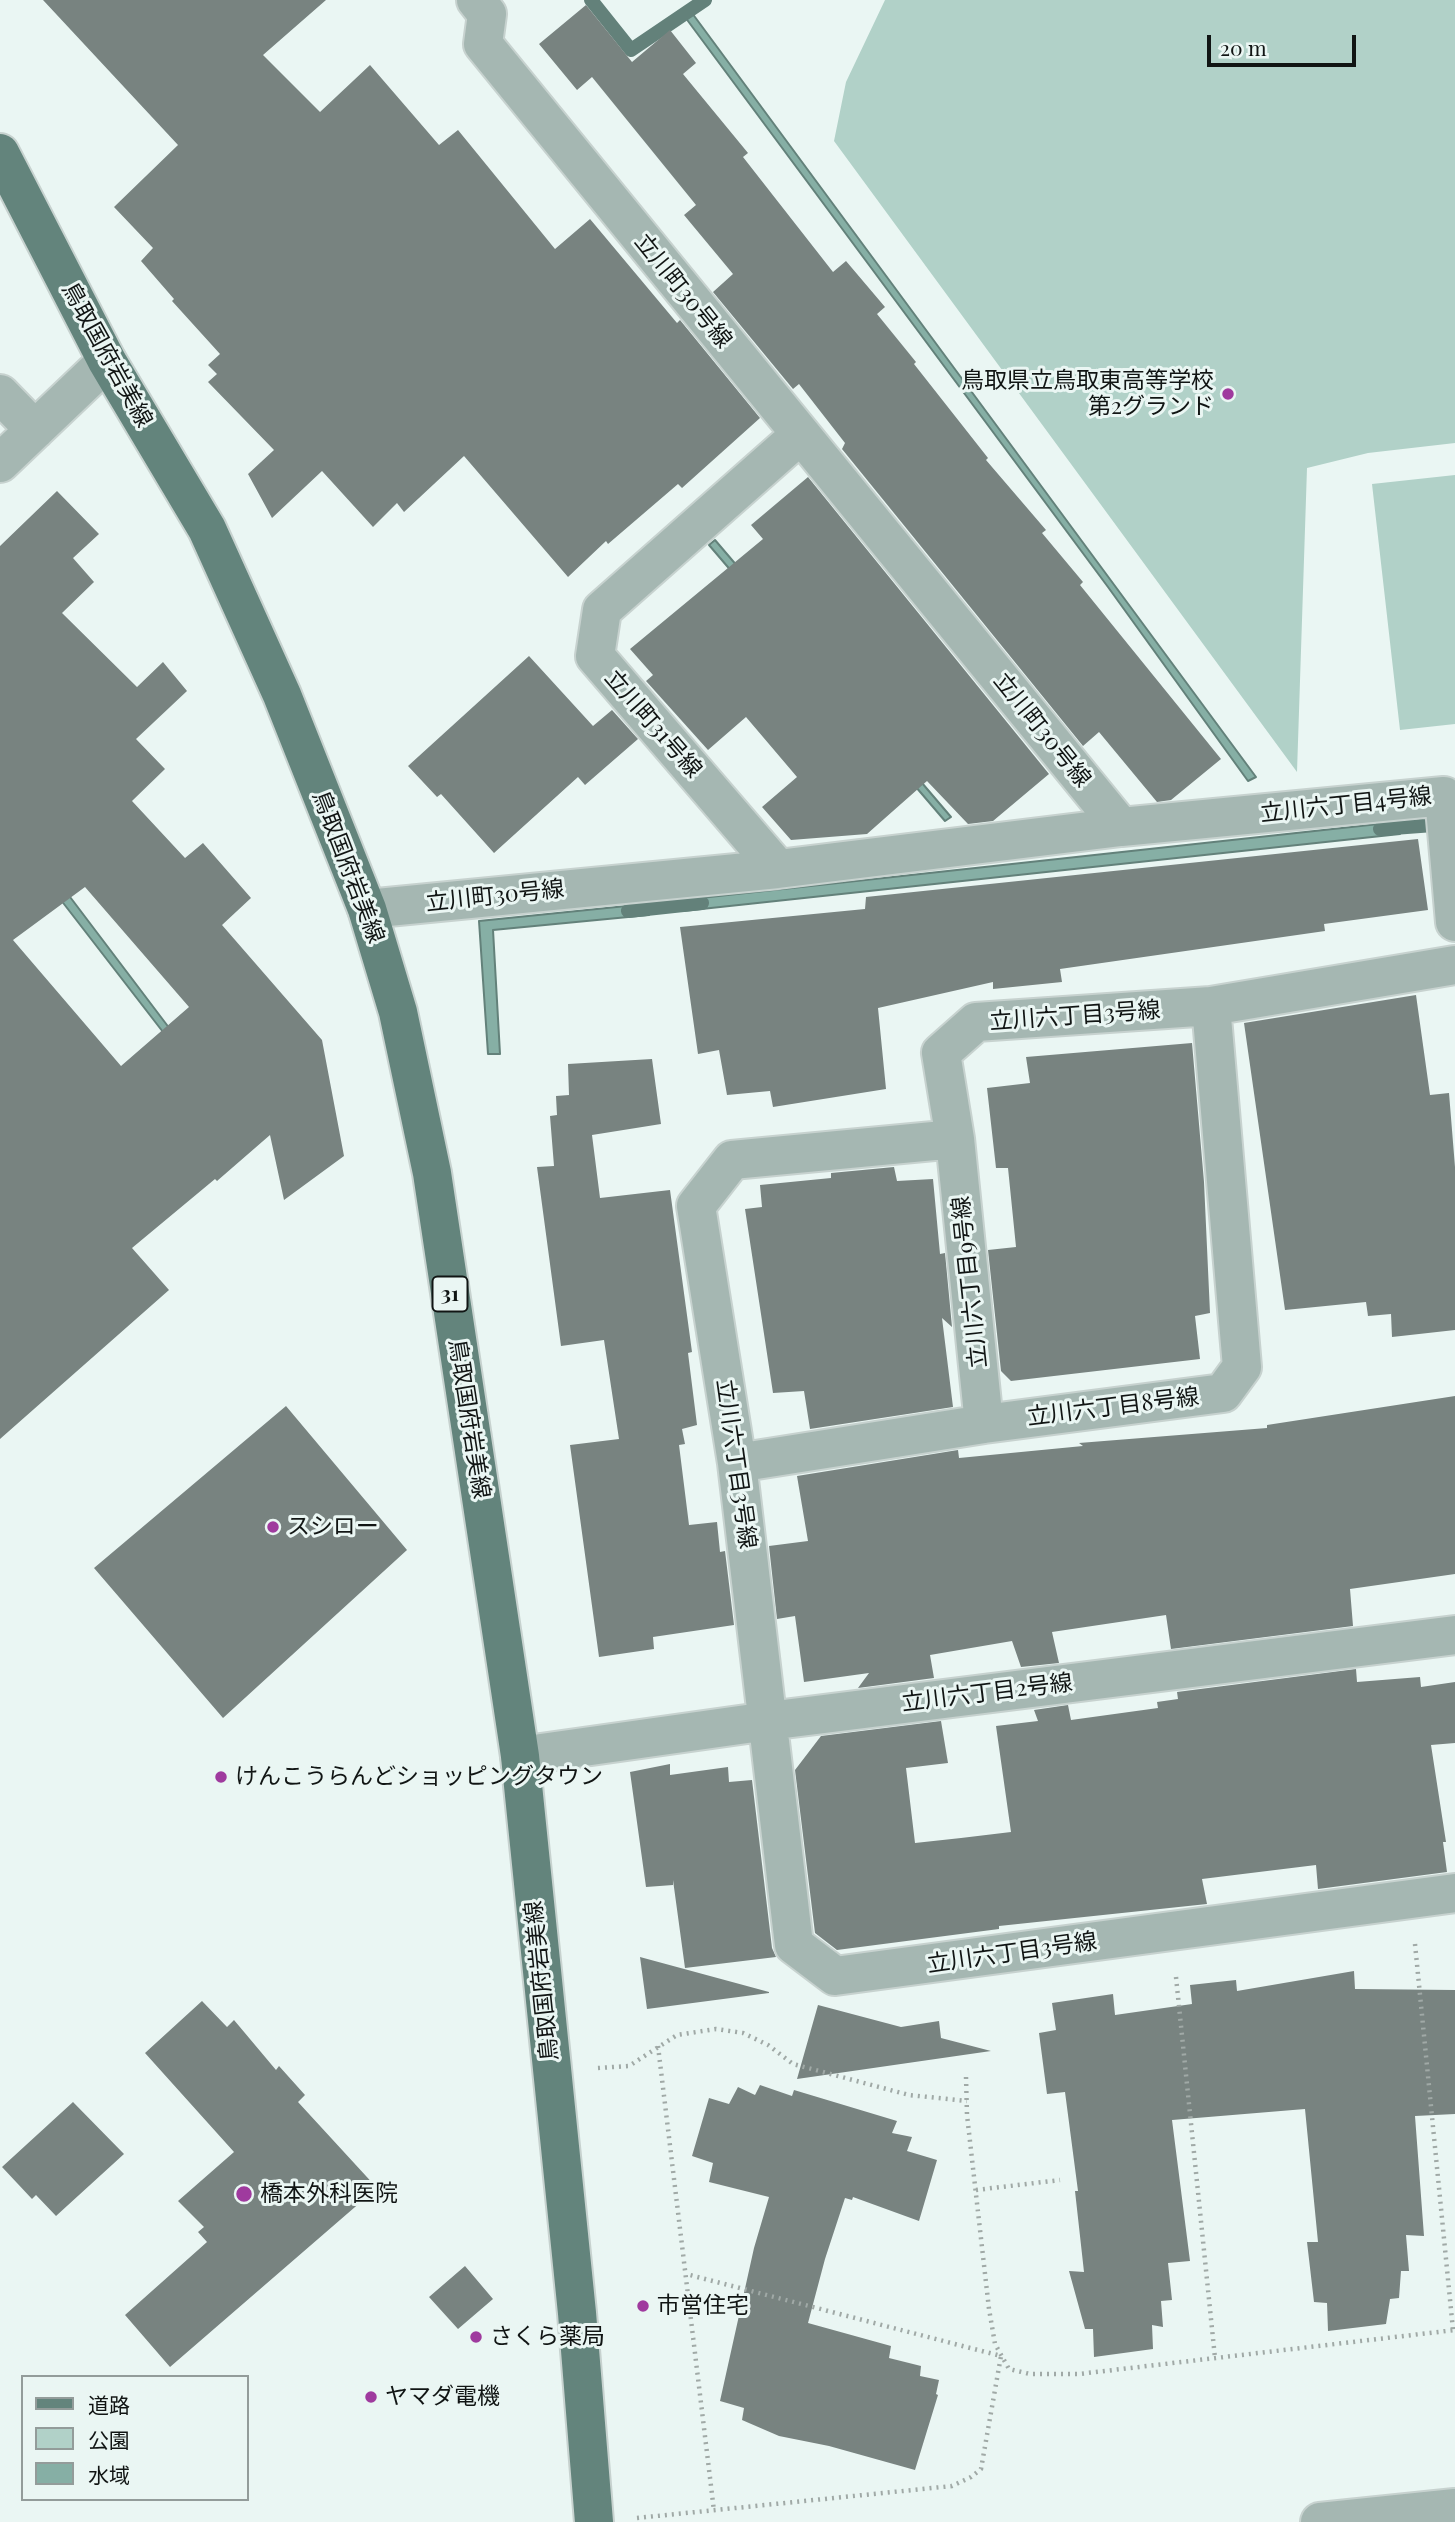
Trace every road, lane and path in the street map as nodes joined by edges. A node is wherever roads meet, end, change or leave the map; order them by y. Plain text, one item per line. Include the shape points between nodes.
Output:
1 (476, 0) edge
2 (0, 153) edge
3 (107, 360) junction
4 (0, 394) edge
5 (35, 429) junction
6 (800, 435) junction
7 (0, 463) edge
8 (1449, 795) edge
9 (1121, 827) junction
10 (778, 869) junction
11 (367, 909) junction
12 (1455, 922) edge
13 (1455, 965) edge
14 (1211, 1006) junction
15 (955, 1139) junction
16 (984, 1424) junction
17 (737, 1463) junction
18 (1455, 1635) edge
19 (768, 1721) junction
20 (520, 1756) junction
21 (1455, 1893) edge
22 (1410, 1899) junction
23 (1176, 1977) dead end
24 (658, 2046) junction
25 (551, 2071) junction
26 (967, 2077) dead end
27 (967, 2101) junction
28 (1060, 2180) dead end
29 (976, 2190) junction
30 (686, 2274) junction
31 (1454, 2330) edge
32 (1001, 2356) junction
33 (1215, 2358) junction
34 (1455, 2508) edge
35 (714, 2511) junction
36 (610, 2521) edge
37 (1320, 2522) edge

1 - 6 street, 立川町30号線 via 487,14 483,44
2 - 3 main road, 鳥取国府岩美線 / 31
3 - 5 street
3 - 11 main road, 鳥取国府岩美線 / 31 via 207,529 282,695
4 - 5 street
5 - 7 street
6 - 9 street, 立川町30号線
6 - 10 street, 立川町31号線 via 602,610 595,656
8 - 9 street, 立川六丁目4号線
8 - 12 street, 立川六丁目4号線
9 - 10 street, 立川町30号線
10 - 11 street, 立川町30号線
11 - 20 main road, 鳥取国府岩美線 / 31 via 398,1013 430,1161
13 - 14 street, 立川六丁目3号線
14 - 15 street, 立川六丁目3号線 via 976,1022 941,1053
14 - 16 street, 立川六丁目8号線 via 1241,1367 1223,1393
15 - 16 street, 立川六丁目9号線
15 - 17 street, 立川六丁目3号線 via 732,1160 696,1206
16 - 17 street, 立川六丁目8号線
17 - 19 street, 立川六丁目3号線
18 - 19 street, 立川六丁目2号線
19 - 20 street, 立川六丁目2号線
19 - 22 street, 立川六丁目3号線 via 794,1945 835,1976
20 - 25 main road, 鳥取国府岩美線 / 31
21 - 22 street, 立川六丁目3号線
22 - 31 path
23 - 33 path
24 - 25 path via 629,2066
24 - 27 path via 677,2035 716,2029 743,2033 793,2064 909,2095
24 - 30 path
25 - 36 main road, 鳥取国府岩美線 / 31 via 577,2313
26 - 27 path
27 - 29 path
28 - 29 path
29 - 32 path via 989,2309
30 - 32 path
30 - 35 path
31 - 33 path
32 - 33 path via 1009,2369 1079,2375
32 - 35 path via 981,2469 971,2477 952,2486
34 - 37 street
35 - 36 path

